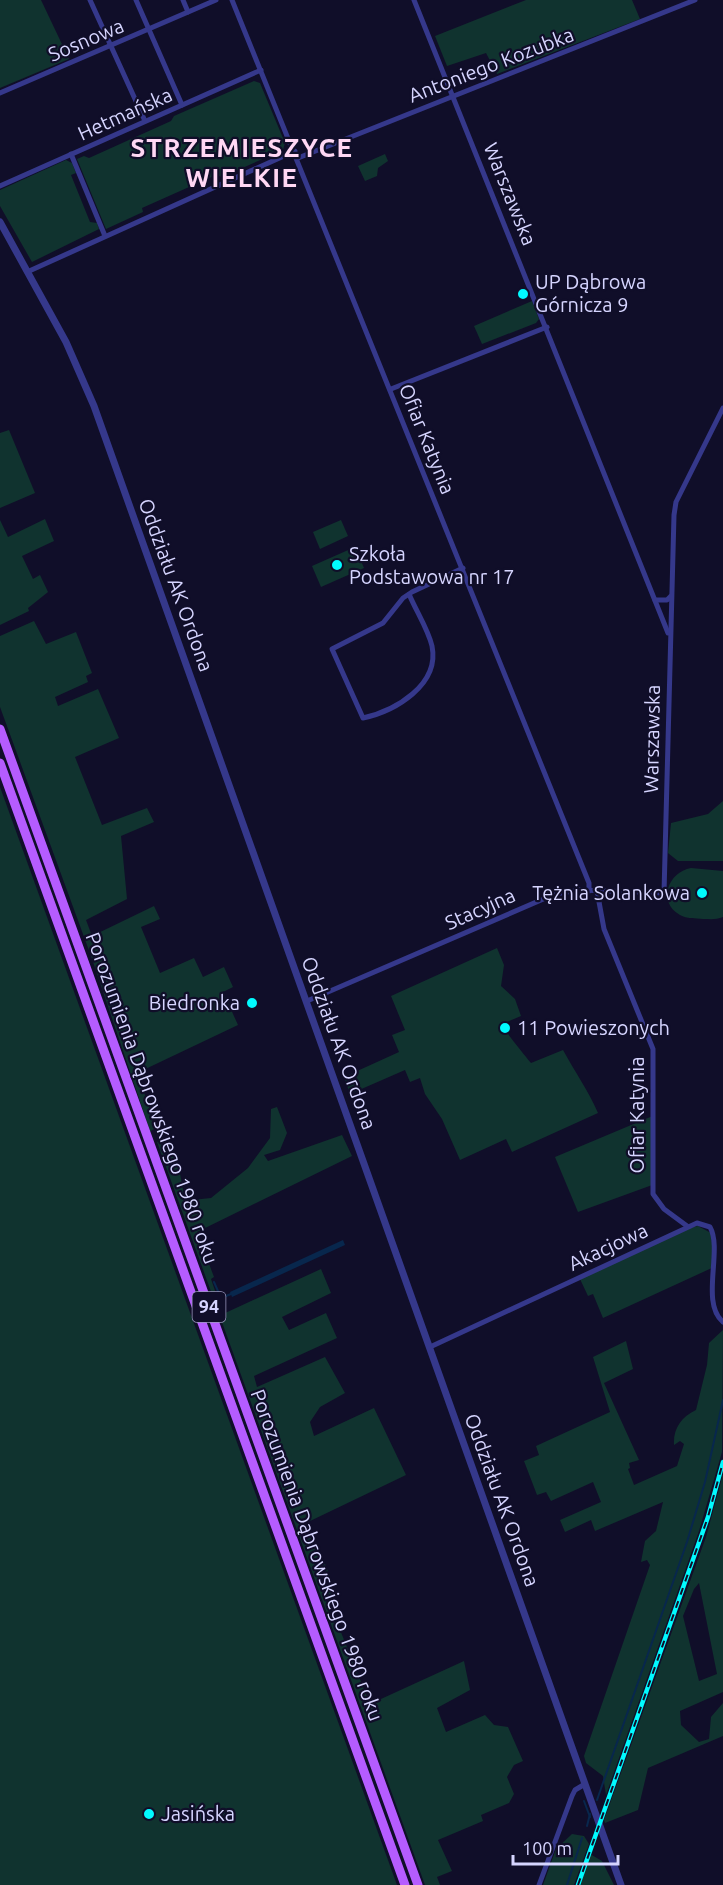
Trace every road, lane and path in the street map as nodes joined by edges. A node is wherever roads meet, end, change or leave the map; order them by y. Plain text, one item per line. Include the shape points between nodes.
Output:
1 (90, 0) edge
2 (136, 0) edge
3 (183, 0) edge
4 (216, 0) edge
5 (232, 0) edge
6 (414, 0) edge
7 (695, 0) edge
8 (188, 12) junction
9 (149, 29) junction
10 (111, 45) junction
11 (261, 70) junction
12 (0, 93) edge
13 (454, 96) junction
14 (182, 105) junction
15 (145, 122) junction
16 (295, 150) junction
17 (71, 154) junction
18 (298, 158) junction
19 (0, 186) edge
20 (0, 222) edge
21 (105, 236) junction
22 (27, 272) junction
23 (547, 327) junction
24 (391, 389) junction
25 (723, 408) edge
26 (463, 568) junction
27 (409, 594) junction
28 (671, 596) junction
29 (655, 600) junction
30 (670, 637) junction
31 (0, 729) edge
32 (0, 763) edge
33 (664, 881) joint
34 (589, 891) junction
35 (597, 891) junction
36 (307, 1001) junction
37 (687, 1226) junction
38 (722, 1322) edge
39 (429, 1347) junction
40 (585, 1784) junction
41 (405, 1885) edge
42 (418, 1885) edge
43 (539, 1885) edge
44 (621, 1885) edge

1 - 10 street
2 - 9 street
3 - 8 street
4 - 8 street, Sosnowa
5 - 11 street, Ofiar Katynia
6 - 13 street, Warszawska
7 - 13 street, Antoniego Kozubka
8 - 9 street, Sosnowa
9 - 10 street, Sosnowa
9 - 14 street
10 - 12 street, Sosnowa
10 - 15 street
11 - 14 street, Hetmańska
11 - 16 street, Ofiar Katynia
13 - 18 street, Antoniego Kozubka
13 - 23 street, Warszawska
14 - 15 street, Hetmańska
15 - 17 street, Hetmańska
16 - 18 street, Ofiar Katynia
16 - 21 street
17 - 19 street, Hetmańska
17 - 21 street
18 - 24 street, Ofiar Katynia
20 - 22 street, Oddziału AK Ordona
21 - 22 street
22 - 36 street, Oddziału AK Ordona via 66,342 90,396
23 - 24 street
23 - 29 street, Warszawska
24 - 26 street, Ofiar Katynia
25 - 28 street via 676,502
26 - 27 street
26 - 34 street, Ofiar Katynia
27 - 27 street via 383,623 332,649 363,718 409,697 431,668 432,645
28 - 29 street
28 - 30 street
29 - 30 street, Warszawska
30 - 33 street, Warszawska
31 - 42 main road, Porozumienia Dąbrowskiego 1980 roku / 94
32 - 41 main road, Porozumienia Dąbrowskiego 1980 roku / 94
33 - 35 street, Stacyjna via 664,892
34 - 35 street, Stacyjna
34 - 36 street, Stacyjna via 542,898
35 - 37 street, Ofiar Katynia via 604,929 653,1049 651,1186 658,1204
36 - 39 street, Oddziału AK Ordona
37 - 38 street via 706,1224 718,1237 715,1311
37 - 39 street, Akacjowa
39 - 40 street, Oddziału AK Ordona
40 - 43 street via 572,1796
40 - 44 street, Oddziału AK Ordona

